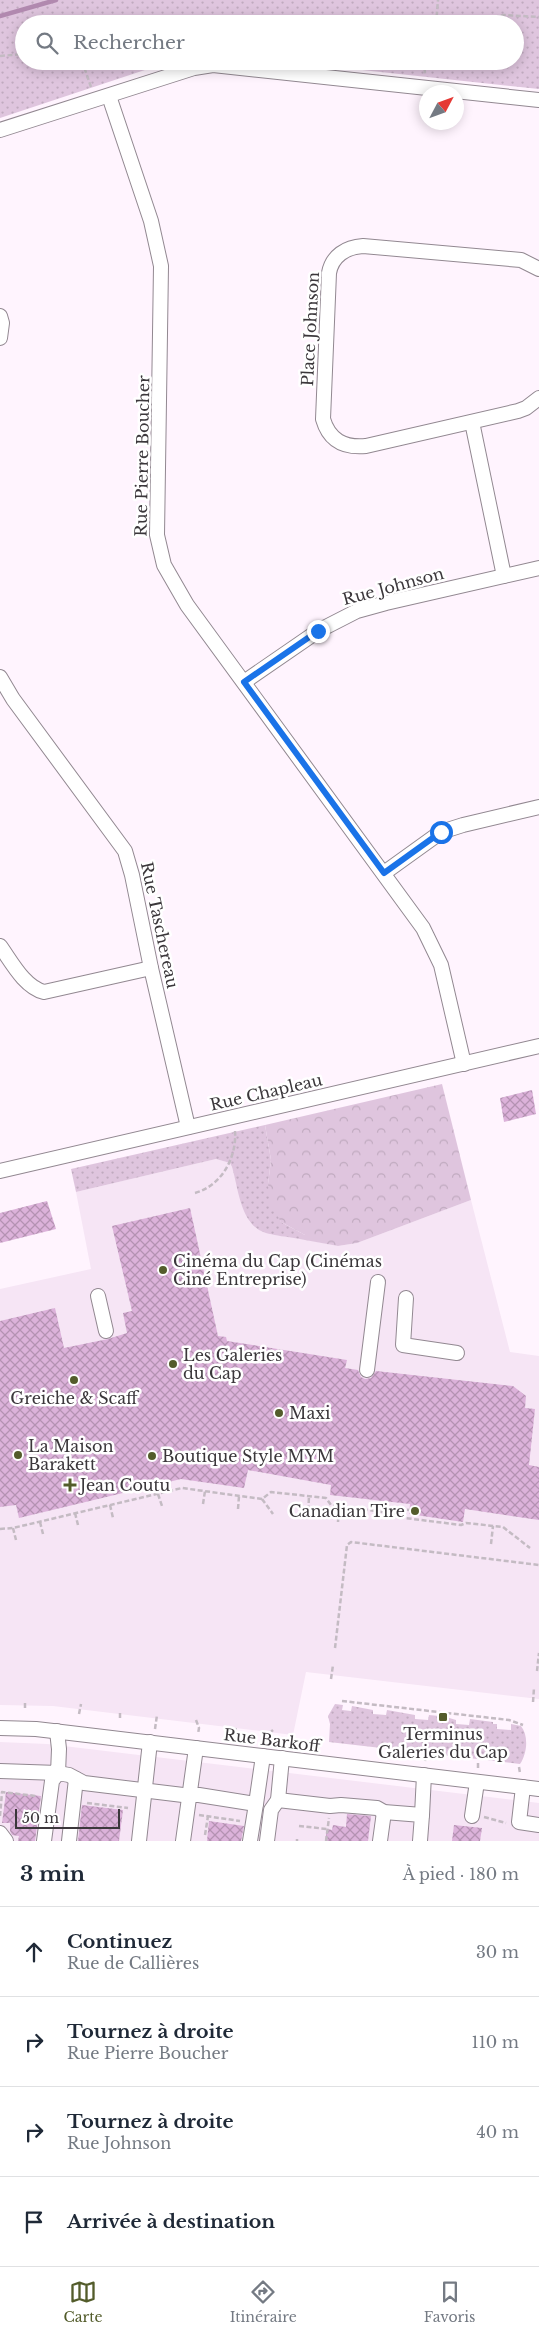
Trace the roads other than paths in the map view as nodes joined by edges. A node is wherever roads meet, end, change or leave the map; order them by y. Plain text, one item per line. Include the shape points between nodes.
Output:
1 (188, 70) edge
2 (260, 70) edge
3 (109, 96) junction
4 (539, 100) edge
5 (0, 130) edge
6 (539, 269) edge
7 (0, 316) edge
8 (0, 338) edge
9 (539, 398) edge
10 (472, 422) junction
11 (539, 568) edge
12 (504, 576) junction
13 (0, 677) edge
14 (244, 682) junction
15 (539, 807) edge
16 (384, 873) junction
17 (0, 946) edge
18 (151, 968) junction
19 (539, 1046) edge
20 (464, 1064) junction
21 (188, 1127) junction
22 (0, 1171) edge
23 (378, 1282) dead end
24 (98, 1296) dead end
25 (406, 1298) dead end
26 (106, 1330) dead end
27 (457, 1352) dead end
28 (366, 1370) dead end
29 (0, 1728) edge
30 (57, 1731) junction
31 (197, 1741) junction
32 (150, 1742) junction
33 (264, 1749) junction
34 (282, 1758) junction
35 (0, 1771) edge
36 (58, 1773) junction
37 (424, 1775) junction
38 (76, 1779) junction
39 (477, 1782) junction
40 (523, 1787) junction
41 (539, 1789) edge
42 (144, 1790) junction
43 (190, 1795) junction
44 (278, 1800) junction
45 (256, 1804) junction
46 (384, 1812) junction
47 (422, 1816) junction
48 (472, 1816) road end
49 (539, 1825) edge
50 (0, 1833) edge
51 (6, 1841) edge
52 (44, 1841) edge
53 (69, 1841) edge
54 (139, 1841) edge
55 (183, 1841) edge
56 (250, 1841) edge
57 (267, 1841) edge
58 (380, 1841) edge
59 (420, 1841) edge

1 - 3 street
2 - 4 street
3 - 5 street
3 - 14 street, Rue Pierre Boucher via 151,221 161,266 156,512 160,550 171,579 187,605
6 - 10 street, Place Johnson via 521,260 363,246 347,249 330,265 323,419 333,437 345,445 366,446
7 - 8 street
9 - 10 street, Place Johnson via 526,408
10 - 12 street
11 - 12 street, Rue Johnson
12 - 14 street, Rue Johnson via 357,611 318,631
13 - 18 street, Rue Taschereau via 125,851
14 - 16 street, Rue Pierre Boucher
15 - 16 street via 441,832
16 - 20 street, Rue Pierre Boucher via 436,951
17 - 18 street via 30,985 44,992
18 - 21 street, Rue Taschereau
19 - 20 street, Rue Chapleau
20 - 21 street, Rue Chapleau
21 - 22 street, Rue Chapleau
23 - 28 street
24 - 26 street
25 - 27 street via 403,1345
29 - 30 street, Rue Barkoff
30 - 32 street, Rue Barkoff
30 - 36 street via 60,1749
31 - 32 street, Rue Barkoff
31 - 33 street, Rue Barkoff
31 - 43 street
32 - 42 street
33 - 34 street, Rue Barkoff
33 - 45 street
34 - 37 street, Rue Barkoff
34 - 44 street
35 - 36 street
36 - 38 street
36 - 52 street via 52,1781
37 - 39 street, Rue Barkoff
37 - 47 street
38 - 42 street via 84,1783
38 - 53 street
39 - 40 street, Rue Barkoff
39 - 48 street
40 - 41 street, Rue Barkoff
40 - 49 street via 519,1822
42 - 43 street
42 - 54 street
43 - 45 street
43 - 55 street
44 - 46 street via 377,1808
44 - 57 street via 271,1810
45 - 56 street
46 - 47 street
46 - 58 street
47 - 59 street
50 - 51 street

